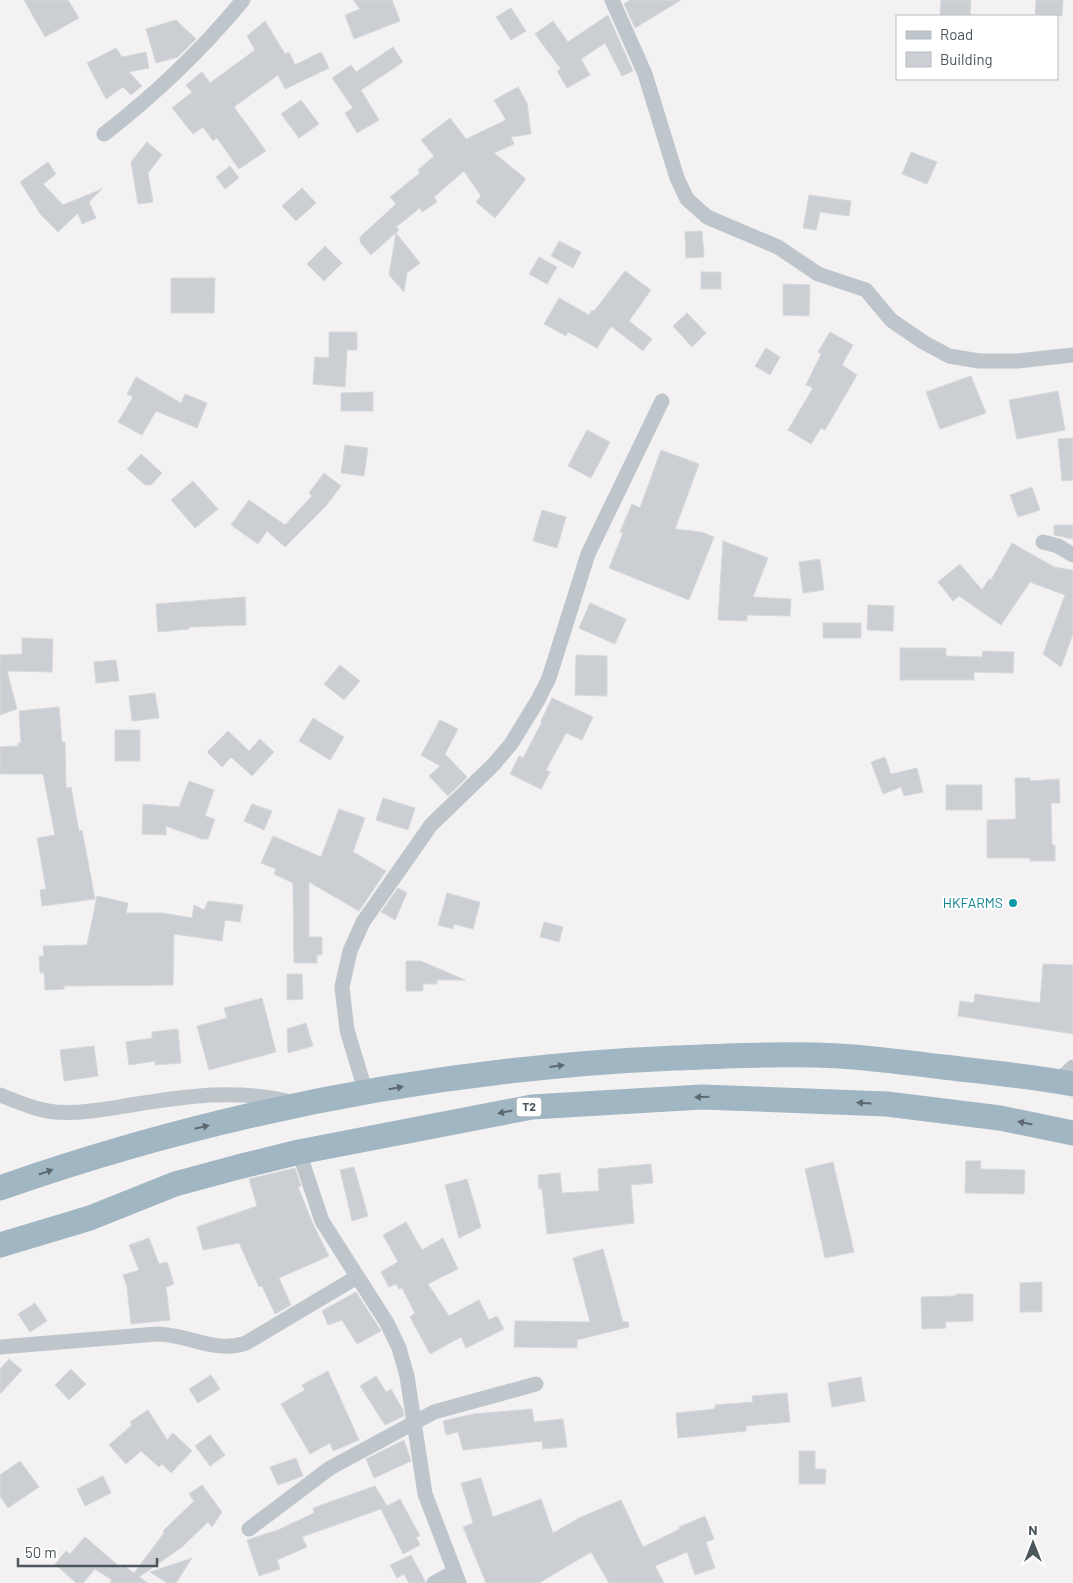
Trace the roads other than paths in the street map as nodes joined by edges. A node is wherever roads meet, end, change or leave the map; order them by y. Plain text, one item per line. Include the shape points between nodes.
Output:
1 (243, 0) edge
2 (612, 0) edge
3 (104, 134) dead end
4 (1073, 355) edge
5 (662, 401) dead end
6 (1043, 542) dead end
7 (1073, 555) edge
8 (1068, 1077) edge
9 (366, 1093) junction
10 (0, 1095) edge
11 (300, 1105) junction
12 (1073, 1133) edge
13 (299, 1152) junction
14 (0, 1188) edge
15 (0, 1245) edge
16 (357, 1277) junction
17 (0, 1347) edge
18 (536, 1384) dead end
19 (414, 1423) junction
20 (249, 1529) dead end
21 (457, 1577) edge
22 (434, 1583) edge

1 - 3 street via 189,62 148,101
2 - 4 street via 645,74 677,178 687,199 707,217 778,247 818,274 866,290 891,320 949,356 979,361 1018,361
5 - 9 street via 588,554 549,678 531,713 494,764 431,825 363,922 350,951 342,987 347,1030
6 - 7 street
9 -> 8 highway via 584,1062 705,1057 838,1056
9 - 11 highway
10 - 11 street via 27,1106 55,1112 235,1093 267,1095
14 -> 11 highway via 160,1137
12 -> 13 highway, T2 via 1000,1118 887,1104 702,1097 532,1107
13 - 15 highway, T2 via 175,1184 90,1218
13 - 16 street via 322,1221
16 - 17 street via 236,1346 220,1347 157,1334
16 - 19 street via 399,1348
18 - 19 street via 442,1409
19 - 20 street via 330,1468
19 - 21 street via 425,1494
21 - 22 street

